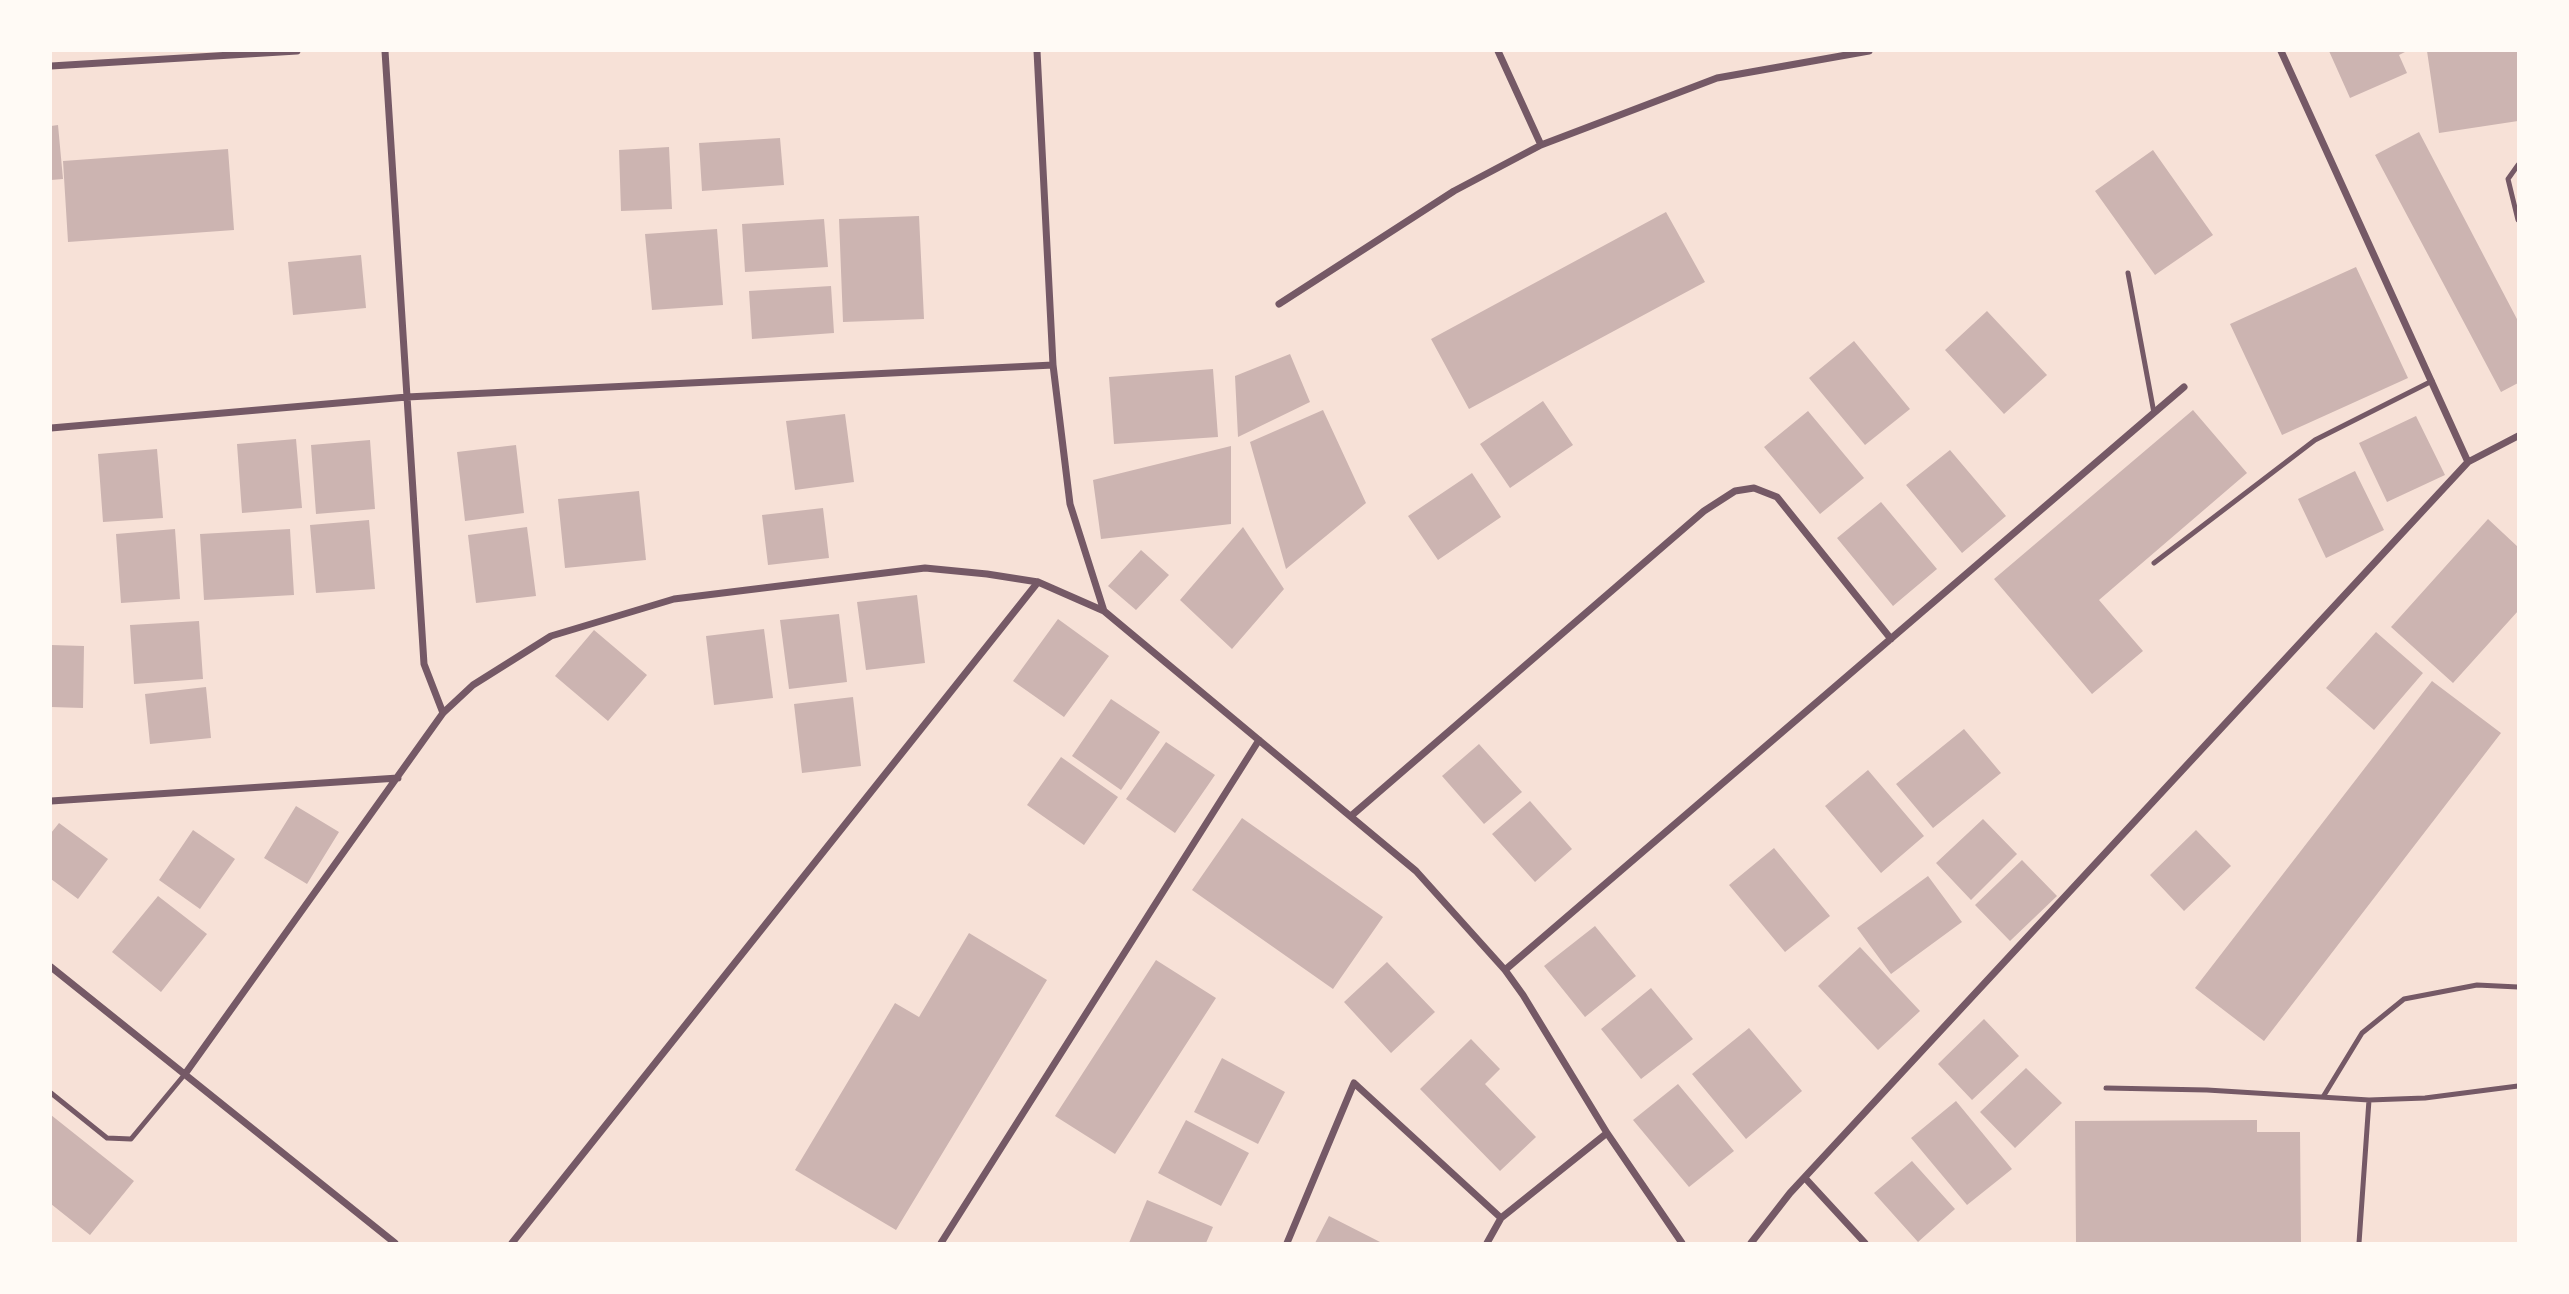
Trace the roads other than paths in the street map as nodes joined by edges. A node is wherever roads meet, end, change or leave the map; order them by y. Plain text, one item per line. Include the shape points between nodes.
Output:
1 (297, 51) edge
2 (385, 51) edge
3 (1037, 51) edge
4 (1498, 51) edge
5 (1869, 51) edge
6 (2281, 51) edge
7 (51, 66) edge
8 (1541, 145) junction
9 (2518, 165) edge
10 (2518, 220) edge
11 (2128, 273) dead end
12 (1279, 304) dead end
13 (1054, 365) junction
14 (2432, 381) junction
15 (2184, 387) dead end
16 (407, 397) junction
17 (2154, 414) junction
18 (51, 428) edge
19 (2518, 436) edge
20 (2468, 462) junction
21 (2154, 563) dead end
22 (1038, 582) junction
23 (1104, 611) junction
24 (1891, 639) junction
25 (443, 713) junction
26 (1259, 740) junction
27 (398, 778) junction
28 (51, 801) edge
29 (1351, 816) junction
30 (51, 967) edge
31 (1505, 970) junction
32 (2518, 987) edge
33 (185, 1074) junction
34 (2518, 1086) edge
35 (2106, 1088) dead end
36 (51, 1093) edge
37 (2323, 1097) junction
38 (2369, 1100) junction
39 (1607, 1133) junction
40 (1805, 1178) junction
41 (1501, 1218) junction
42 (395, 1243) edge
43 (513, 1243) edge
44 (941, 1243) edge
45 (1287, 1243) edge
46 (1486, 1243) edge
47 (1682, 1243) edge
48 (1751, 1243) edge
49 (1865, 1243) edge
50 (2359, 1243) edge

1 - 7 street
2 - 16 street
3 - 13 street
4 - 8 street
5 - 8 street via 1717,78
6 - 14 street
8 - 12 street via 1454,191
9 - 10 lane via 2508,179
11 - 17 lane
13 - 16 street
13 - 23 street via 1070,504
14 - 20 street
14 - 21 lane via 2315,440
15 - 17 street
16 - 18 street
16 - 25 street via 424,664
17 - 24 street
19 - 20 street
20 - 40 street
22 - 23 street
22 - 25 street via 925,568 674,599 551,636 473,685
22 - 43 street
23 - 26 street
24 - 29 street via 1777,497 1754,488 1735,491 1704,511
24 - 31 street
25 - 27 street
26 - 29 street
26 - 44 street
27 - 28 street
27 - 33 street
29 - 31 street via 1416,872
30 - 33 street
31 - 39 street
32 - 37 lane via 2477,985 2404,999 2362,1033
33 - 36 lane via 131,1139 107,1138
33 - 42 street
34 - 38 lane
35 - 37 lane
37 - 38 lane
38 - 50 lane
39 - 41 street
39 - 47 street
40 - 48 street
40 - 49 street
41 - 45 street via 1354,1083
41 - 46 street

